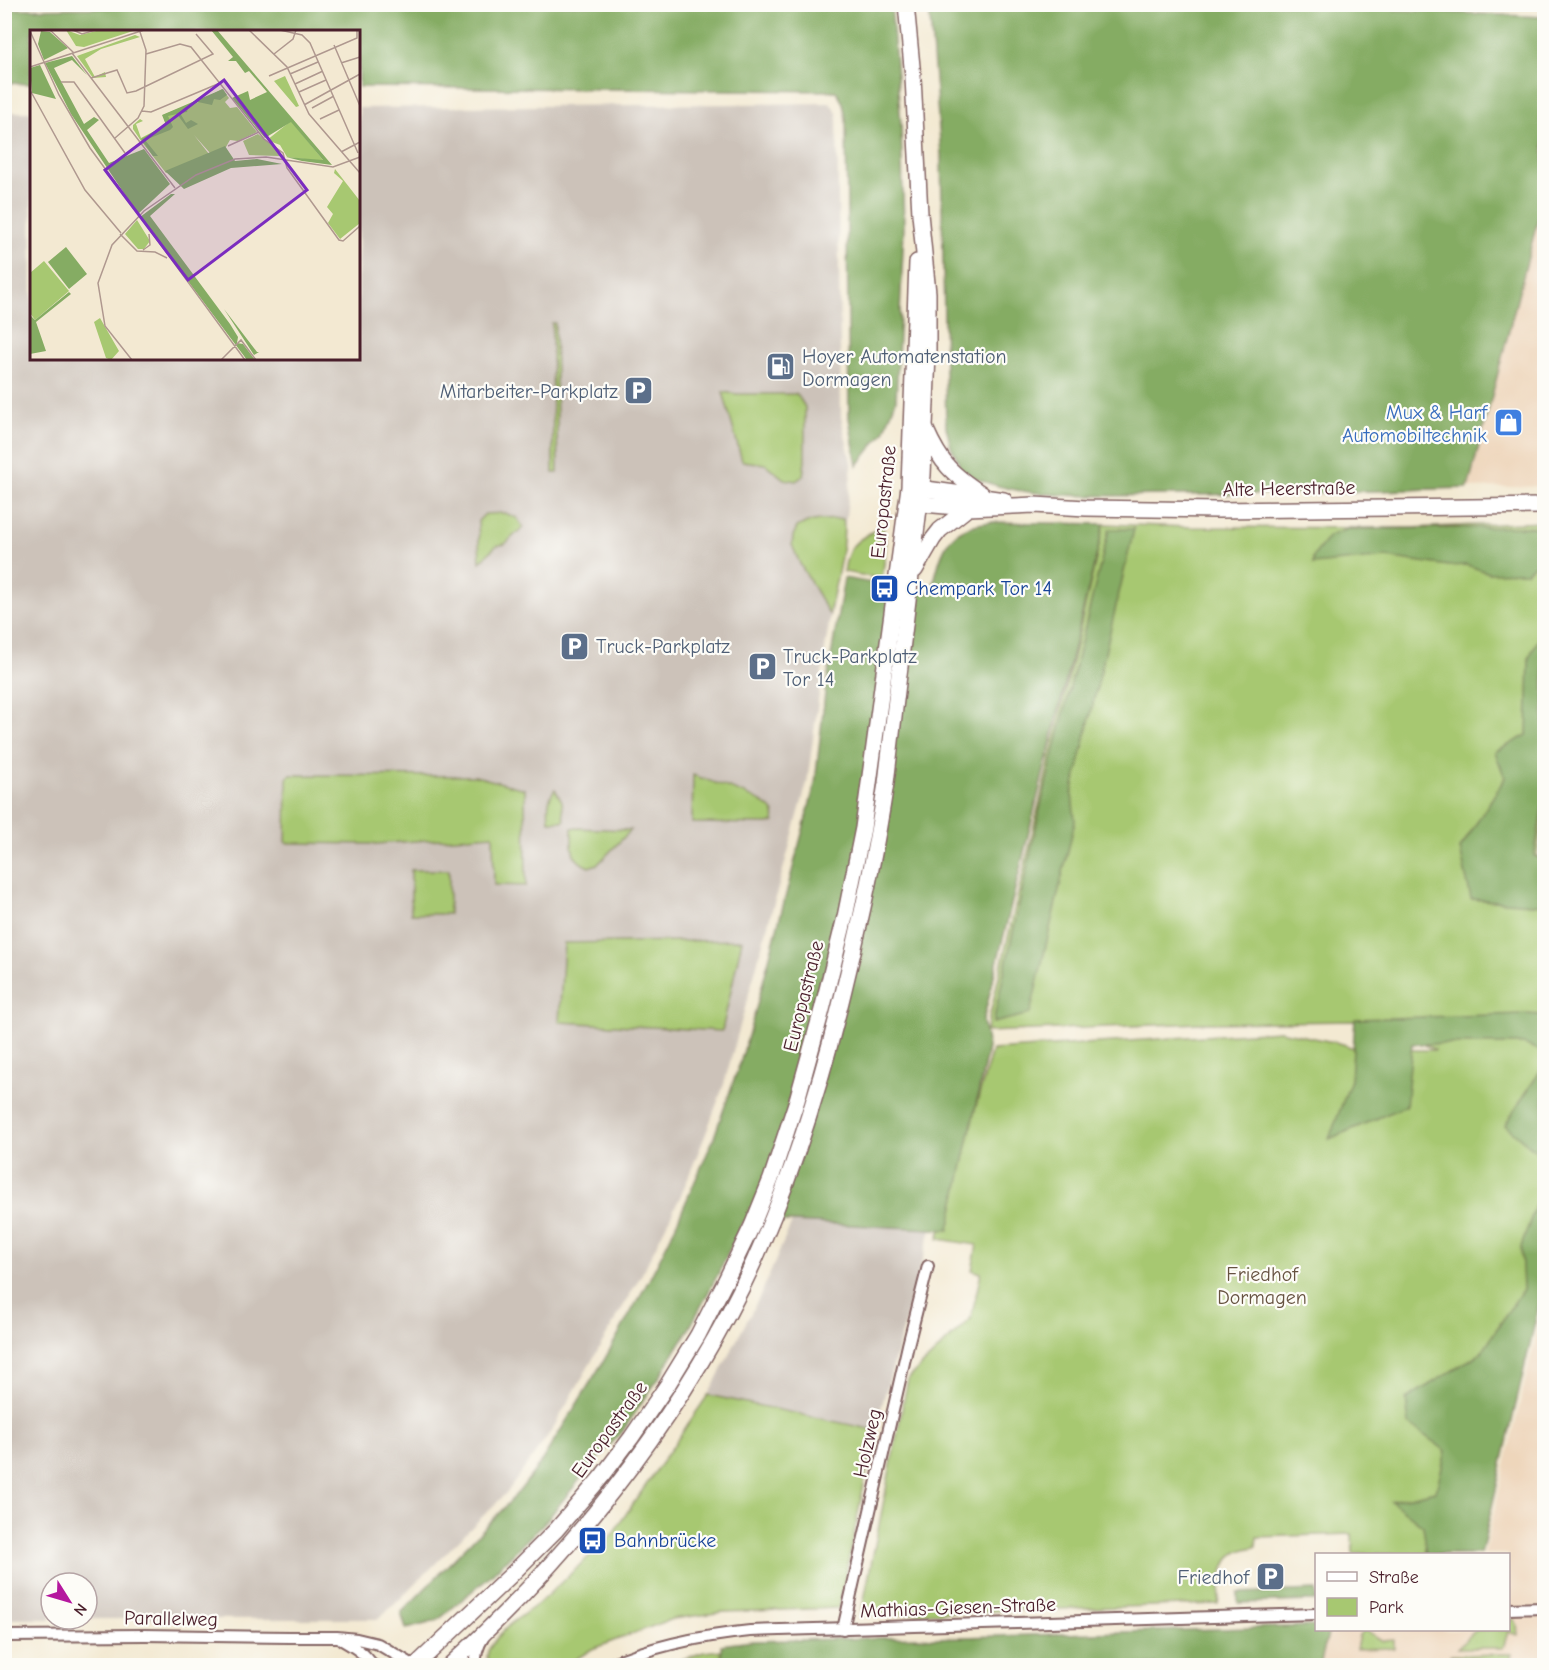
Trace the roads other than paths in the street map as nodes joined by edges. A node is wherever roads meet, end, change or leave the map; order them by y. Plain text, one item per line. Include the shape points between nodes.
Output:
1 (906, 4) edge
2 (920, 214) junction
3 (925, 428) junction
4 (915, 487) junction
5 (987, 497) junction
6 (913, 503) junction
7 (1034, 505) junction
8 (1545, 506) edge
9 (968, 508) junction
10 (912, 576) junction
11 (928, 1266) dead end
12 (1545, 1608) edge
13 (1510, 1610) edge
14 (1315, 1614) edge
15 (491, 1625) junction
16 (843, 1629) junction
17 (4, 1636) edge
18 (336, 1637) junction
19 (373, 1665) edge
20 (415, 1665) edge
21 (449, 1665) edge
22 (476, 1665) edge
23 (605, 1665) edge

1 - 2 main road, Europastraße
2 - 3 main road, Europastraße via 928,293
2 - 4 main road, Europastraße
3 - 4 main road, Europastraße
3 - 5 main road via 951,471
4 - 5 main road, Alte Heerstraße
4 - 6 main road, Europastraße
5 - 7 main road, Alte Heerstraße
6 - 9 main road, Alte Heerstraße
6 - 10 main road, Europastraße
6 - 20 main road, Europastraße via 863,828 847,906 797,1100 752,1226 698,1335 603,1475 556,1530
7 - 8 main road, Alte Heerstraße via 1261,510
7 - 9 main road, Alte Heerstraße
9 - 10 main road via 940,530
10 - 15 main road, Europastraße via 879,833 861,920 816,1094 766,1235 711,1345 624,1475 580,1530
11 - 16 street, Holzweg
12 - 13 street
14 - 16 street, Mathias-Giesen-Straße
15 - 21 main road, Europastraße
15 - 22 street via 479,1645
16 - 23 street, Mathias-Giesen-Straße via 720,1634 653,1648
17 - 18 street, Parallelweg
18 - 19 street via 360,1650
18 - 20 street, Parallelweg via 378,1644

